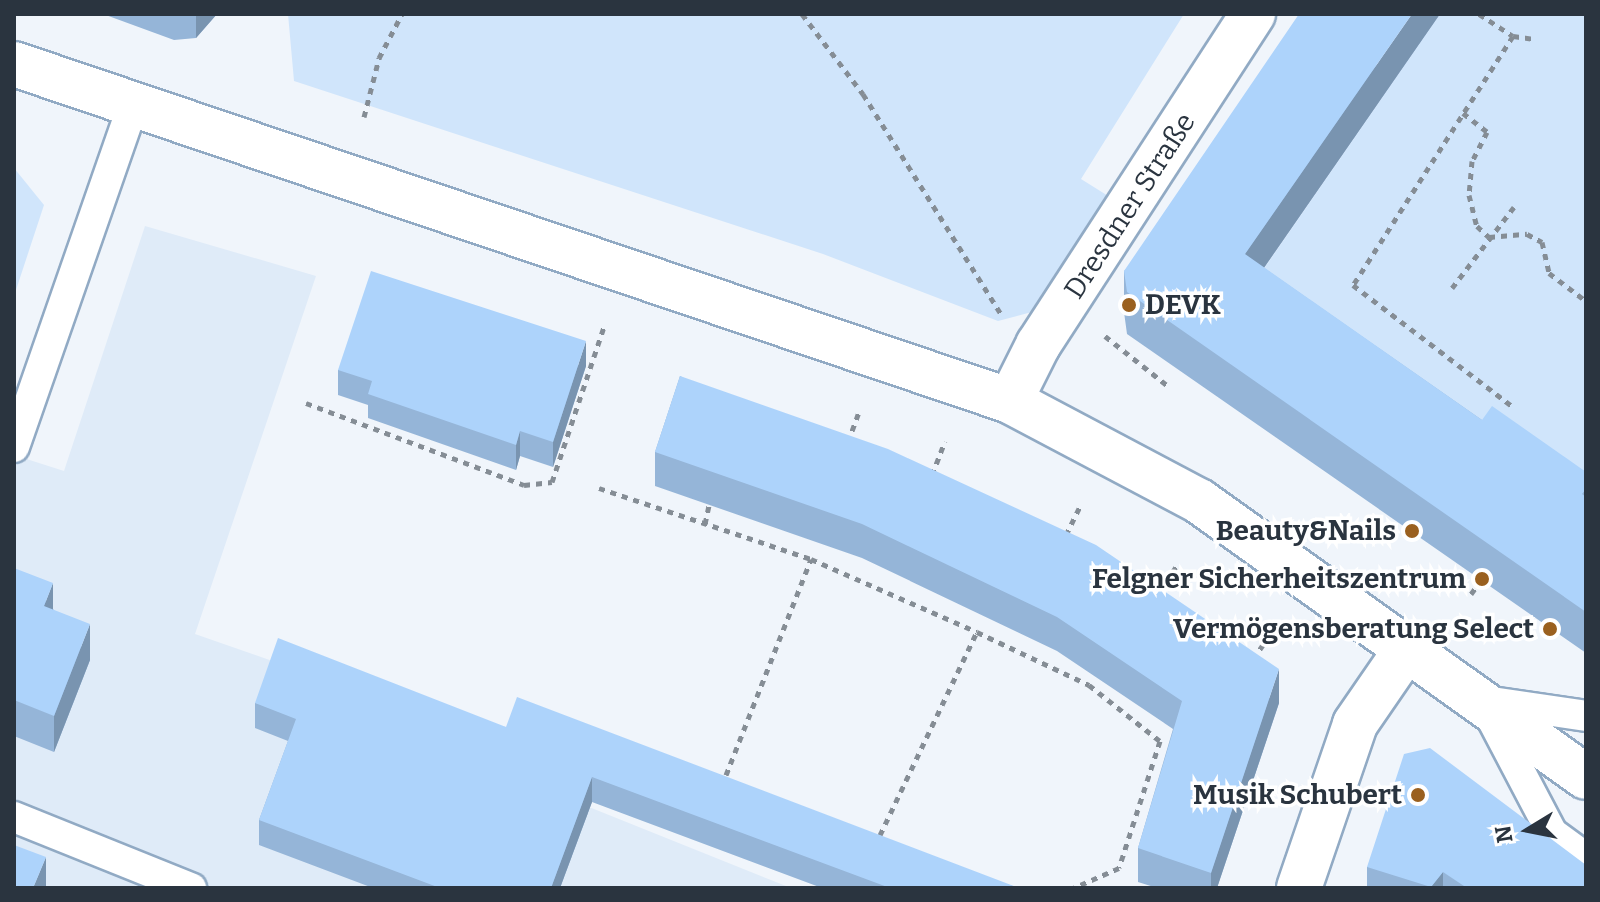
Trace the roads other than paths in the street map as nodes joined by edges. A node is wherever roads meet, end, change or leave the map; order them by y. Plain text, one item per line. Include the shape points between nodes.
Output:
1 (1253, 14) edge
2 (14, 64) edge
3 (133, 106) junction
4 (1010, 401) junction
5 (14, 447) edge
6 (1408, 647) junction
7 (1483, 701) junction
8 (1586, 716) edge
9 (1586, 777) edge
10 (14, 817) edge
11 (1586, 858) edge
12 (140, 877) edge
13 (191, 888) edge
14 (1299, 888) edge

1 - 4 street, Dresdner Straße via 1131,211 1038,345
2 - 3 street
3 - 4 street
3 - 5 lane
4 - 6 street via 1199,501
6 - 7 street
6 - 14 street via 1355,724
7 - 8 lane
7 - 9 street
7 - 11 lane via 1552,833
10 - 12 lane
12 - 13 lane

